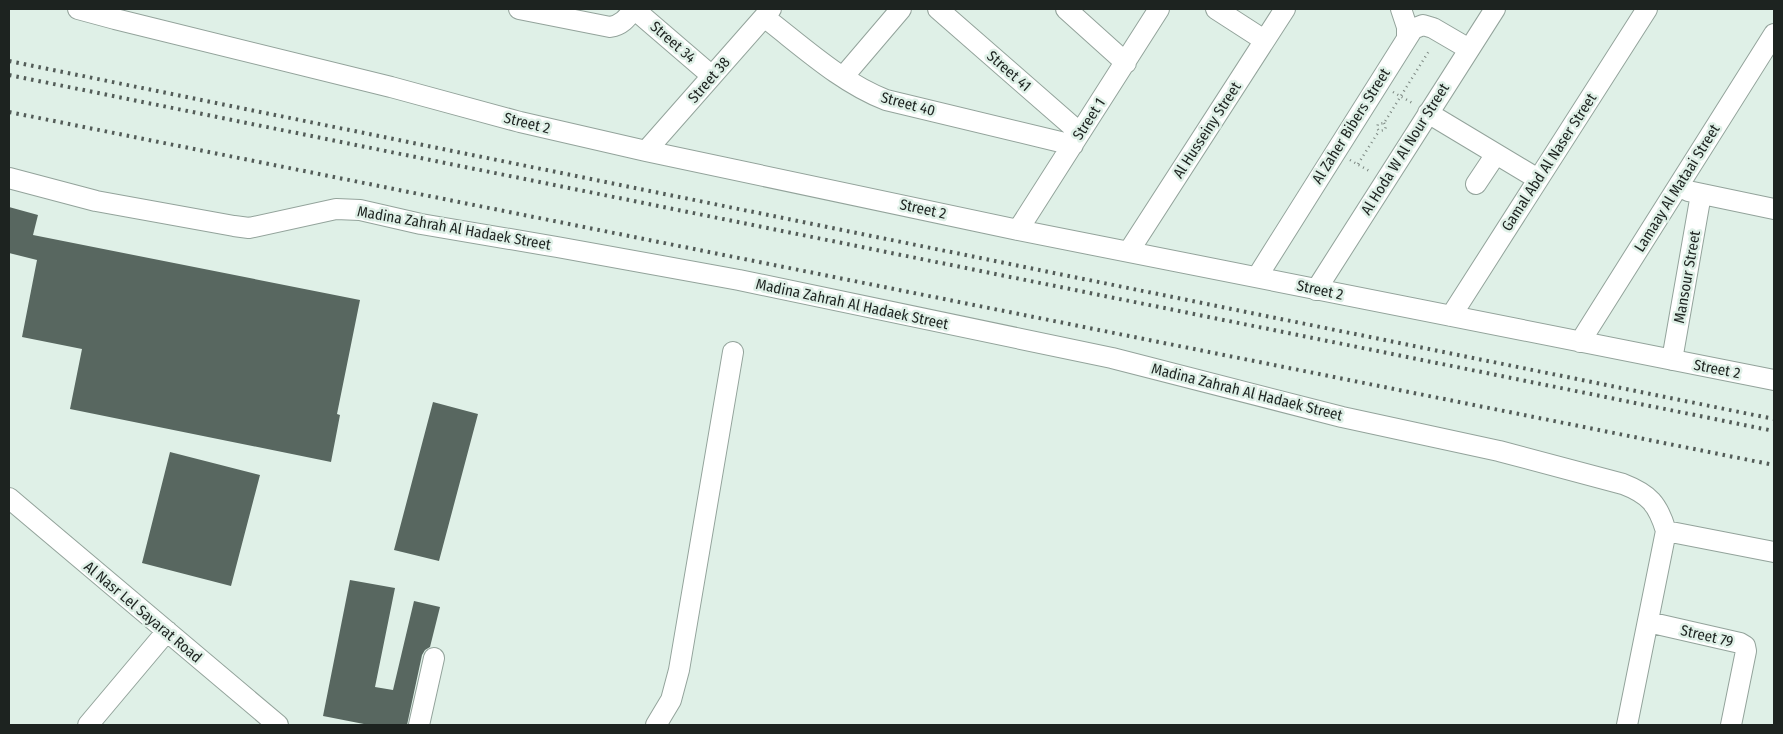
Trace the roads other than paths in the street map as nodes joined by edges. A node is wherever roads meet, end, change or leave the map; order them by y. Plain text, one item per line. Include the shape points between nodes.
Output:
1 (78, 9) edge
2 (149, 9) edge
3 (519, 9) edge
4 (634, 9) edge
5 (901, 9) edge
6 (938, 9) edge
7 (1066, 9) edge
8 (1159, 9) edge
9 (1216, 9) edge
10 (1285, 9) edge
11 (1401, 9) edge
12 (1495, 9) edge
13 (1647, 9) edge
14 (767, 13) edge
15 (135, 24) junction
16 (1774, 34) edge
17 (1407, 38) junction
18 (1264, 40) junction
19 (1469, 49) junction
20 (1767, 58) edge
21 (1126, 63) junction
22 (712, 76) junction
23 (843, 77) junction
24 (1428, 113) junction
25 (1076, 139) junction
26 (646, 151) junction
27 (1496, 154) junction
28 (9, 178) edge
29 (1538, 179) junction
30 (1476, 184) dead end
31 (1677, 188) junction
32 (1701, 194) junction
33 (1774, 209) edge
34 (1018, 230) junction
35 (1129, 251) junction
36 (1257, 277) junction
37 (1316, 290) junction
38 (1451, 316) junction
39 (1580, 342) junction
40 (733, 352) dead end
41 (1672, 360) junction
42 (1774, 380) edge
43 (9, 498) edge
44 (1666, 531) junction
45 (1774, 552) edge
46 (1648, 622) junction
47 (166, 632) junction
48 (434, 658) dead end
49 (88, 725) edge
50 (278, 725) edge
51 (419, 725) edge
52 (656, 725) edge
53 (1627, 725) edge
54 (1731, 725) edge

1 - 15 street, Street 2
2 - 15 street
3 - 4 street via 610,27 618,26
4 - 22 street, Street 34
5 - 23 street
6 - 25 street, Street 41
7 - 21 street
8 - 21 street, Street 1
9 - 18 street
10 - 18 street, Al Husseiny Street
11 - 17 street
12 - 19 street, Al Hoda W Al Nour Street
13 - 29 street, Gamal Abd Al Naser Street
14 - 22 street, Street 38
14 - 23 street, Street 40
15 - 26 street, Street 2
16 - 20 street, Lamaay Al Mataai Street
17 - 19 street, Al Zaher Bibers Street via 1413,29 1423,26 1433,28
17 - 36 street, Al Zaher Bibers Street
18 - 35 street, Al Husseiny Street
19 - 24 street, Al Hoda W Al Nour Street
20 - 31 street, Lamaay Al Mataai Street
21 - 25 street, Street 1
22 - 26 street, Street 38
23 - 25 street, Street 40 via 886,100
24 - 27 street
24 - 37 street, Al Hoda W Al Nour Street
25 - 34 street, Street 1
26 - 34 street, Street 2
27 - 29 street
27 - 30 street
28 - 44 street, Madina Zahrah Al Hadaek Street via 96,201 250,228 336,209 360,210 421,224 739,280 1112,358 1623,484 1639,490 1652,501
29 - 38 street, Gamal Abd Al Naser Street
31 - 32 street
31 - 39 street, Lamaay Al Mataai Street
32 - 33 street
32 - 41 street, Mansour Street
34 - 35 street, Street 2
35 - 36 street, Street 2
36 - 37 street, Street 2
37 - 38 street, Street 2
38 - 39 street, Street 2
39 - 41 street, Street 2
40 - 52 street via 680,670 671,700
41 - 42 street, Street 2
43 - 47 street, Al Nasr Lel Sayarat Road
44 - 45 street
44 - 46 street
46 - 53 street
46 - 54 street, Street 79 via 1745,646
47 - 49 street
47 - 50 street, Al Nasr Lel Sayarat Road
48 - 51 street

